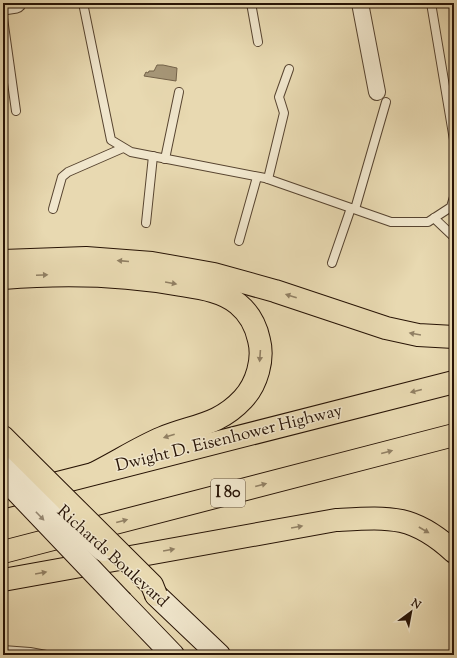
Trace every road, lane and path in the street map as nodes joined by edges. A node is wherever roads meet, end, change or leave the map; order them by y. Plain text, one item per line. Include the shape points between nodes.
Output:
1 (16, 3) edge
2 (83, 3) edge
3 (251, 3) edge
4 (360, 3) edge
5 (432, 3) edge
6 (3, 5) edge
7 (3, 18) edge
8 (258, 42) dead end
9 (289, 69) dead end
10 (179, 92) dead end
11 (382, 97) joint
12 (16, 111) dead end
13 (454, 140) edge
14 (124, 148) junction
15 (153, 156) junction
16 (165, 159) junction
17 (257, 177) junction
18 (268, 179) junction
19 (454, 197) edge
20 (53, 209) dead end
21 (353, 209) junction
22 (434, 218) junction
23 (146, 224) dead end
24 (454, 237) edge
25 (240, 241) dead end
26 (3, 261) edge
27 (332, 263) dead end
28 (3, 278) edge
29 (454, 337) edge
30 (454, 382) edge
31 (454, 435) edge
32 (7, 448) edge
33 (95, 474) junction
34 (3, 477) edge
35 (3, 497) edge
36 (3, 552) edge
37 (454, 552) edge
38 (3, 580) edge
39 (156, 595) joint
40 (3, 650) edge
41 (46, 655) edge
42 (173, 655) edge
43 (219, 655) edge

1 - 6 street
2 - 14 lane via 111,140
3 - 8 lane
4 - 11 street
5 - 13 lane
7 - 12 lane
9 - 18 lane via 279,97 284,113
10 - 16 lane
11 - 21 lane
14 - 15 lane
14 - 20 lane via 62,177
15 - 16 lane
15 - 23 lane
16 - 17 lane
17 - 18 lane
17 - 25 lane
18 - 21 lane
19 - 22 lane via 451,207
21 - 22 lane via 391,222 428,222
21 - 27 lane
22 - 24 lane
29 -> 26 highway via 418,335 386,328 275,291 214,274 159,265 86,258
28 -> 33 highway via 79,274 162,281 198,288 237,303 250,317 258,333 261,347 260,363 254,381 243,398 223,416 162,438
30 -> 33 highway, Dwight D. Eisenhower Highway
36 -> 31 highway, I 80
32 - 39 highway, bridge via 152,585
33 - 35 highway, Dwight D. Eisenhower Highway
34 -> 42 main road, Richards Boulevard, bridge
38 -> 37 highway via 336,520 400,520 439,538
39 - 43 main road, Richards Boulevard
40 - 41 lane

